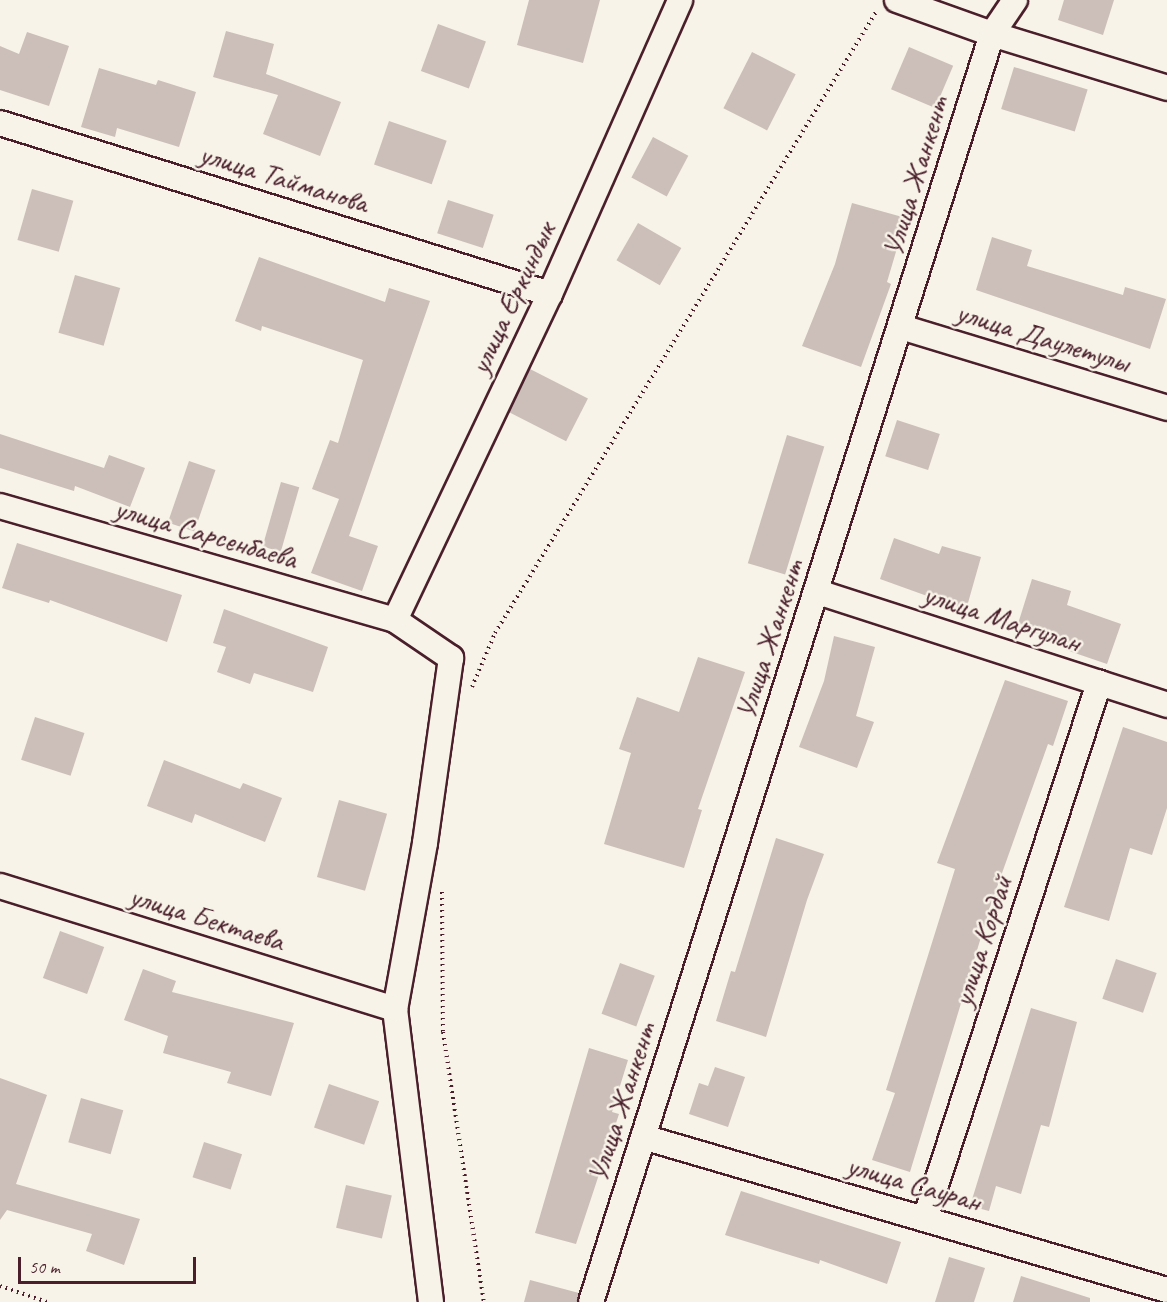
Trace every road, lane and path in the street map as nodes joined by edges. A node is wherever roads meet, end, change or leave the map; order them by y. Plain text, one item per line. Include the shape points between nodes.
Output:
1 (680, 0) edge
2 (1015, 0) edge
3 (887, 5) edge
4 (992, 34) junction
5 (1167, 88) edge
6 (0, 123) edge
7 (550, 294) junction
8 (901, 327) junction
9 (1167, 408) edge
10 (0, 506) edge
11 (818, 592) junction
12 (396, 620) junction
13 (1099, 683) junction
14 (468, 697) dead end
15 (1167, 705) edge
16 (0, 886) edge
17 (442, 889) dead end
18 (395, 1009) junction
19 (643, 1137) junction
20 (925, 1219) junction
21 (0, 1286) edge
22 (1167, 1290) edge
23 (47, 1302) edge
24 (431, 1302) edge
25 (484, 1302) edge
26 (591, 1302) edge

1 - 7 street, улица Еркиндык
2 - 4 street, Улица Жанкент
3 - 4 street
3 - 14 path via 495,633
4 - 5 street
4 - 8 street, Улица Жанкент
6 - 7 street, улица Тайманова
7 - 12 street, улица Еркиндык
8 - 9 street, улица Даулетулы
8 - 11 street, Улица Жанкент
10 - 12 street, улица Сарсенбаева
11 - 13 street, улица Маргулан
11 - 19 street, Улица Жанкент
12 - 18 street, улица Сарсенбаева via 451,658 426,843
13 - 15 street, улица Маргулан
13 - 20 street, улица Кордай
16 - 18 street, улица Бектаева
17 - 25 path via 443,1032
18 - 24 street
19 - 20 street, улица Сауран
19 - 26 street, Улица Жанкент
20 - 22 street, улица Сауран
21 - 23 path

